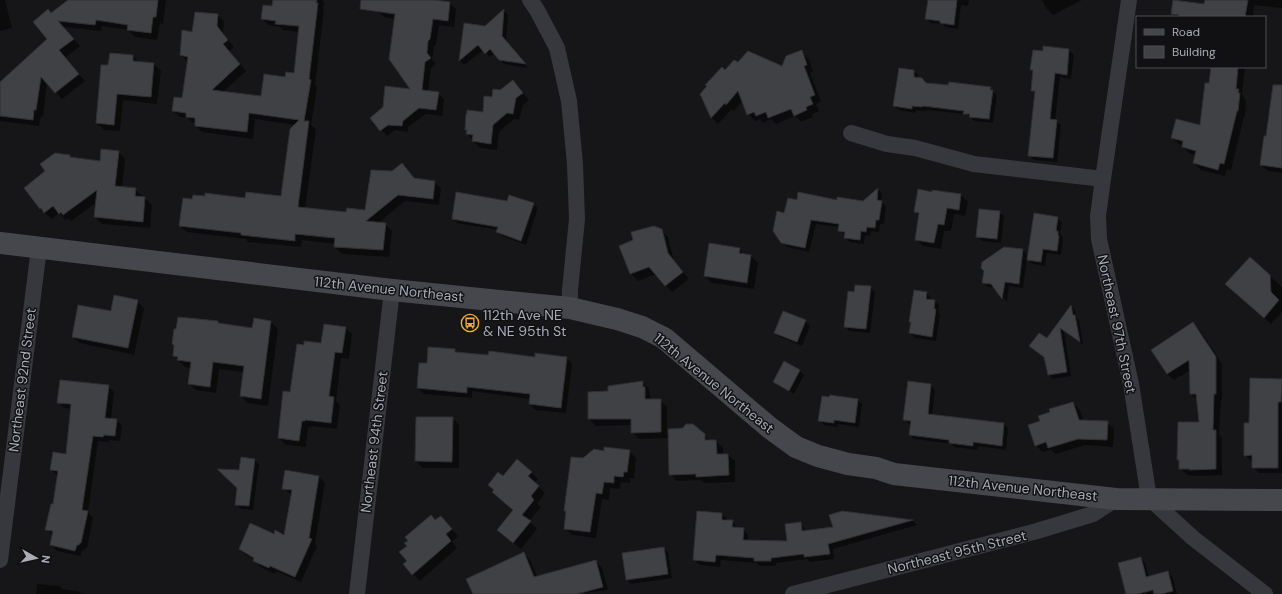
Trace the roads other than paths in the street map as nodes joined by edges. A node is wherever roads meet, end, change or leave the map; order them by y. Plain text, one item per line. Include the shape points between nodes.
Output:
1 (530, 0) edge
2 (1129, 0) edge
3 (851, 133) dead end
4 (1102, 179) junction
5 (0, 243) edge
6 (39, 248) junction
7 (392, 290) junction
8 (570, 308) junction
9 (1149, 498) junction
10 (1116, 499) junction
11 (1282, 500) edge
12 (0, 560) edge
13 (357, 594) edge
14 (793, 594) edge
15 (1265, 594) edge

1 - 8 street via 557,48 569,101 576,164 577,219
2 - 4 street, Northeast 97th Street
3 - 4 street via 974,164
4 - 9 street, Northeast 97th Street via 1098,216 1099,239 1131,384
5 - 6 street, 112th Avenue Northeast
6 - 7 street, 112th Avenue Northeast
6 - 12 street, Northeast 92nd Street
7 - 8 street, 112th Avenue Northeast
7 - 13 street, Northeast 94th Street
8 - 10 street, 112th Avenue Northeast via 617,319 664,338 796,448 818,456 894,474
9 - 10 street, 112th Avenue Northeast
9 - 11 street, 112th Avenue Northeast
9 - 15 street via 1194,538
10 - 14 street, Northeast 95th Street via 1093,514 1037,531

